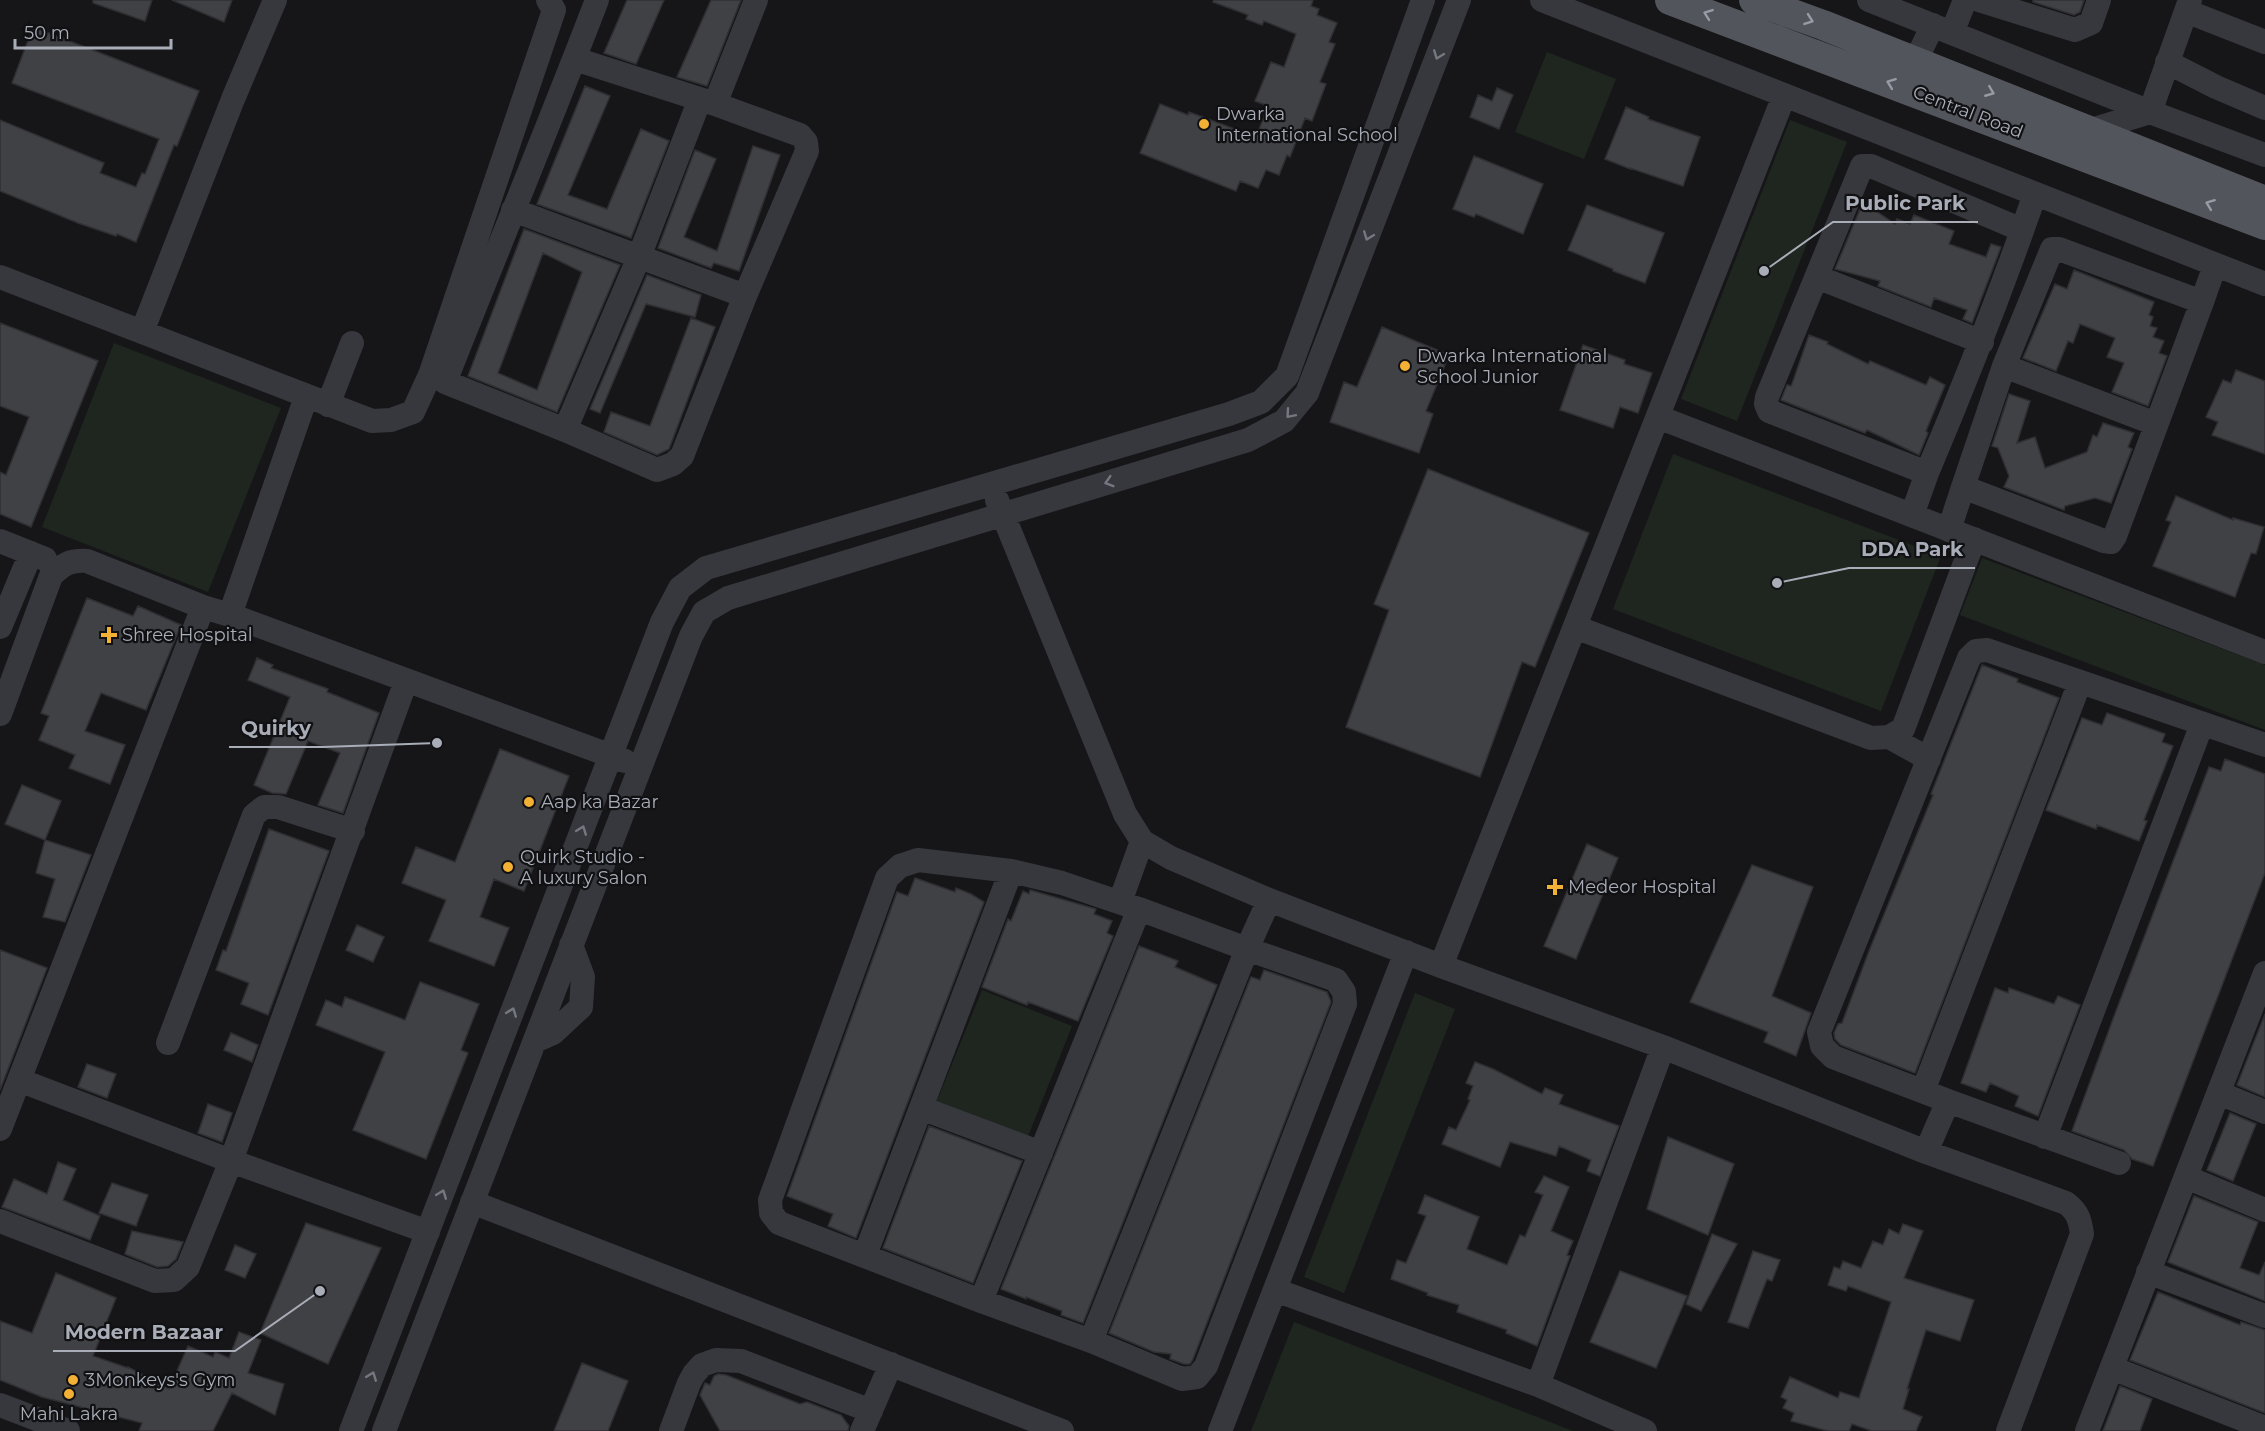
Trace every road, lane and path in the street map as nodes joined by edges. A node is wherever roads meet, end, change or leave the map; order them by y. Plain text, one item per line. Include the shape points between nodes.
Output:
1 (275, 0) edge
2 (548, 0) edge
3 (597, 0) edge
4 (756, 0) edge
5 (1424, 0) edge
6 (1459, 0) edge
7 (1542, 0) edge
8 (1670, 0) edge
9 (1754, 0) edge
10 (1869, 0) edge
11 (1965, 0) edge
12 (1979, 0) edge
13 (2099, 0) edge
14 (1904, 7) edge
15 (2185, 13) edge
16 (1943, 29) junction
17 (2265, 42) edge
18 (574, 59) junction
19 (1915, 62) junction
20 (2167, 63) junction
21 (1784, 96) junction
22 (707, 101) junction
23 (2265, 108) edge
24 (2150, 112) junction
25 (2088, 131) junction
26 (2265, 154) edge
27 (2035, 194) junction
28 (2265, 201) edge
29 (513, 210) junction
30 (2265, 225) edge
31 (2022, 230) junction
32 (639, 257) junction
33 (2215, 265) junction
34 (0, 277) edge
35 (1817, 277) junction
36 (2265, 284) edge
37 (745, 296) junction
38 (2202, 302) junction
39 (142, 333) junction
40 (1982, 342) junction
41 (352, 343) dead end
42 (2004, 366) junction
43 (438, 378) junction
44 (317, 401) junction
45 (1658, 417) junction
46 (2156, 424) junction
47 (565, 430) junction
48 (1928, 473) junction
49 (991, 484) junction
50 (1963, 487) junction
51 (1003, 515) junction
52 (1912, 515) junction
53 (1949, 530) junction
54 (1974, 539) junction
55 (0, 541) edge
56 (31, 553) junction
57 (61, 565) junction
58 (203, 608) junction
59 (230, 615) junction
60 (0, 627) edge
61 (1575, 627) junction
62 (2265, 652) edge
63 (406, 681) junction
64 (2080, 682) junction
65 (0, 714) edge
66 (2202, 724) junction
67 (1889, 737) junction
68 (2265, 745) edge
69 (610, 756) junction
70 (1929, 759) junction
71 (640, 767) junction
72 (353, 831) junction
73 (1142, 841) junction
74 (1011, 871) junction
75 (1269, 900) junction
76 (1130, 905) junction
77 (1247, 949) junction
78 (1406, 952) junction
79 (1442, 966) junction
80 (2265, 974) edge
81 (2258, 1013) edge
82 (168, 1043) dead end
83 (1663, 1047) junction
84 (19, 1080) junction
85 (1923, 1091) junction
86 (2219, 1093) junction
87 (1948, 1101) junction
88 (921, 1108) junction
89 (2265, 1112) edge
90 (0, 1129) edge
91 (2045, 1137) junction
92 (1926, 1152) junction
93 (1041, 1153) junction
94 (231, 1161) junction
95 (2119, 1163) dead end
96 (2186, 1177) junction
97 (472, 1202) junction
98 (2265, 1210) edge
99 (0, 1221) edge
100 (428, 1232) junction
101 (865, 1255) junction
102 (2148, 1272) junction
103 (1275, 1290) junction
104 (981, 1301) junction
105 (2265, 1316) edge
106 (1090, 1341) junction
107 (891, 1364) junction
108 (2112, 1368) junction
109 (1538, 1385) junction
110 (0, 1405) edge
111 (867, 1421) edge
112 (2265, 1428) edge
113 (68, 1431) edge
114 (351, 1431) edge
115 (384, 1431) edge
116 (671, 1431) edge
117 (1062, 1431) edge
118 (1220, 1431) edge
119 (1645, 1431) edge
120 (2008, 1431) edge
121 (2087, 1431) edge

1 - 39 street
2 - 43 street via 554,10
3 - 18 street
4 - 22 street
5 - 49 street via 1287,376 1261,402
6 -> 51 street via 1307,393 1284,421 1248,440
7 - 21 street
30 -> 8 main road, Central Road
9 -> 19 main road, Central Road
10 - 14 street
11 - 16 street
12 - 13 street via 2075,30 2091,23
14 - 16 street
15 - 17 street
15 - 20 street
16 - 19 street
16 - 24 street
18 - 22 street
18 - 29 street
19 -> 25 main road, Central Road
20 - 23 street
20 - 24 street
21 - 27 street
21 - 45 street
22 - 32 street
22 - 37 street via 800,135 806,142 807,151
24 - 25 street
24 - 26 street
25 - 28 main road, Central Road
27 - 31 street
27 - 33 street
29 - 32 street
29 - 43 street
31 - 35 street via 1871,166 1862,166
31 - 40 street
32 - 37 street
32 - 47 street
33 - 36 street
33 - 38 street
34 - 39 street
35 - 40 street
35 - 48 street via 1767,397 1769,411
37 - 47 street via 682,456 673,464 657,470
38 - 42 street via 2052,249
38 - 46 street
39 - 44 street
40 - 48 street
41 - 44 street
42 - 46 street
42 - 50 street
43 - 44 street via 413,412 391,420 372,421
43 - 47 street
44 - 59 street
45 - 52 street
45 - 61 street
46 - 50 street via 2111,542
48 - 52 street
49 - 51 street
49 - 69 street via 706,568 680,588 662,622
50 - 53 street
51 - 71 street via 728,598 704,612
51 - 73 street via 1125,814
52 - 53 street
53 - 54 street
54 - 62 street
54 - 67 street via 1903,729
55 - 56 street
56 - 57 street
56 - 60 street
57 - 58 street via 73,560 87,561
57 - 65 street via 51,576
58 - 59 street
58 - 84 street
59 - 63 street
61 - 67 street via 1871,738
61 - 79 street
63 - 69 street
63 - 72 street
64 - 66 street
64 - 70 street via 1987,650 1976,651
64 - 85 street
66 - 68 street
66 - 91 street
67 - 70 street
69 - 71 street
100 -> 69 street
70 - 85 street via 1819,1032 1822,1046 1833,1057
71 - 97 street
72 - 82 street via 278,807 264,807 254,816
72 - 94 street
73 - 75 street via 1171,858
73 - 76 street
74 - 76 street
74 - 88 street
74 - 101 street via 918,860 900,866 887,878 770,1200 771,1213 779,1223
75 - 77 street
75 - 78 street
76 - 77 street
76 - 93 street
77 - 106 street
77 - 106 street via 1336,980 1344,992 1345,1004 1206,1366 1197,1377 1182,1379
78 - 79 street
78 - 103 street
79 - 83 street
80 - 81 street
81 - 86 street
83 - 92 street
83 - 109 street
84 - 90 street
84 - 94 street
85 - 87 street
86 - 89 street
86 - 96 street
87 - 91 street
87 - 92 street
88 - 93 street
88 - 101 street
91 - 95 street
92 - 120 street via 2066,1203 2080,1219 2082,1234
93 - 104 street
94 - 99 street via 188,1267 174,1280 155,1281
94 - 100 street
96 - 98 street
96 - 102 street
97 - 107 street
97 - 115 street
114 -> 100 street
101 - 104 street
102 - 105 street
102 - 108 street
103 - 109 street
103 - 118 street
104 - 106 street
107 - 111 street
107 - 117 street
108 - 112 street
108 - 121 street
109 - 119 street
110 - 113 street
111 - 116 street via 741,1361 716,1360 702,1365 694,1374

